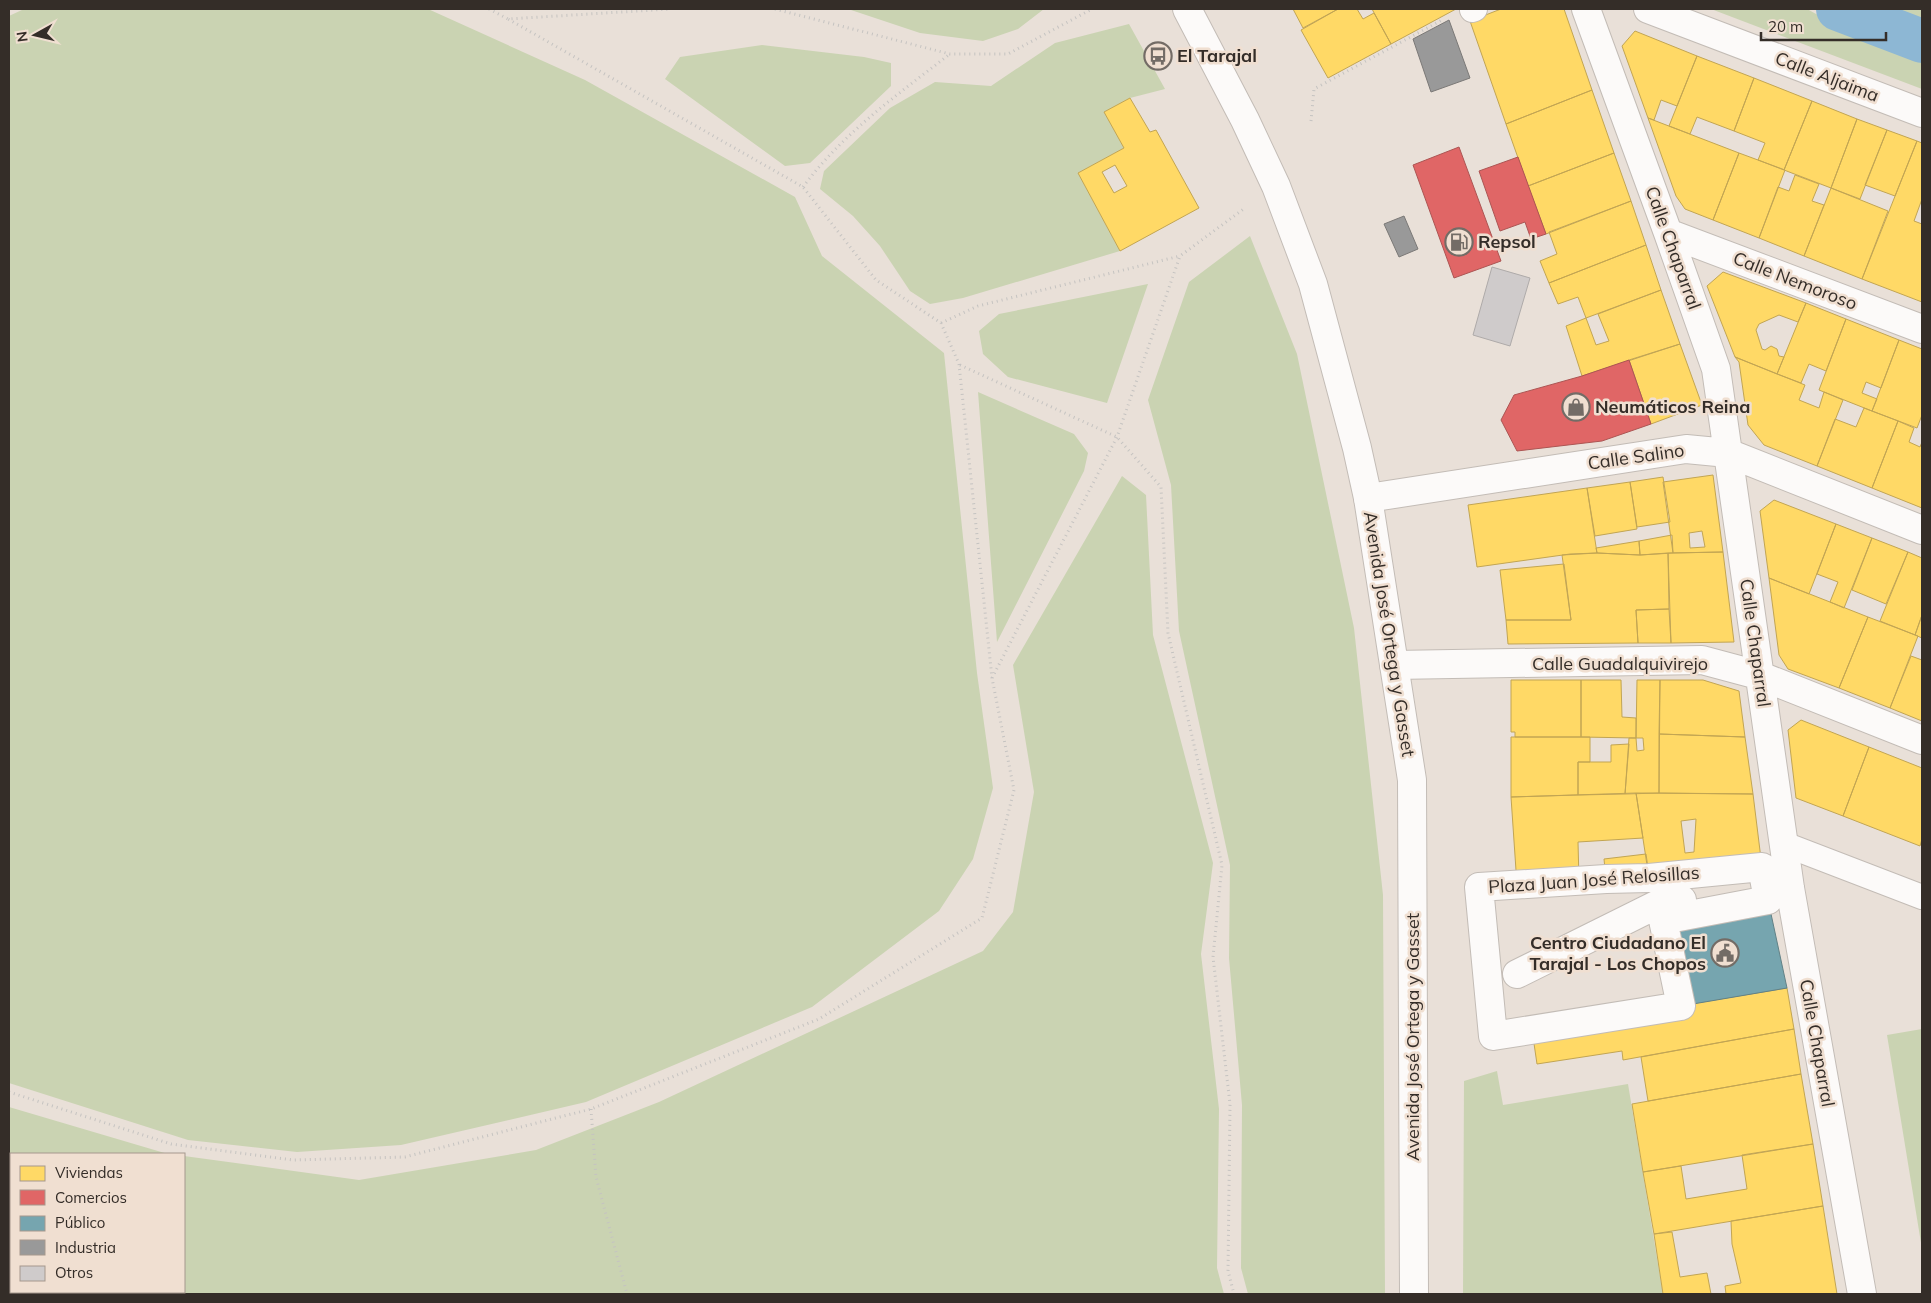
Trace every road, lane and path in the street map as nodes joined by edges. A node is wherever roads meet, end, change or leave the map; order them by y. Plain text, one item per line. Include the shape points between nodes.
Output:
1 (489, 9) edge
2 (670, 9) edge
3 (775, 9) edge
4 (1092, 9) edge
5 (1187, 9) edge
6 (1586, 9) edge
7 (1648, 9) edge
8 (1473, 10) edge
9 (508, 19) junction
10 (950, 54) junction
11 (1922, 113) edge
12 (1312, 121) dead end
13 (1276, 186) junction
14 (802, 187) junction
15 (1668, 232) junction
16 (1180, 256) junction
17 (941, 323) junction
18 (1922, 329) edge
19 (959, 364) junction
20 (1117, 437) junction
21 (1728, 452) junction
22 (1368, 498) junction
23 (1922, 530) edge
24 (1394, 665) junction
25 (1758, 675) junction
26 (992, 678) junction
27 (1922, 740) edge
28 (1784, 844) junction
29 (1778, 886) junction
30 (1922, 897) edge
31 (1518, 974) dead end
32 (9, 1092) edge
33 (591, 1109) junction
34 (627, 1294) edge
35 (1234, 1294) edge
36 (1414, 1294) edge
37 (1862, 1294) edge

1 - 9 path
2 - 9 path
3 - 10 path
4 - 10 path via 1008,54
5 - 13 street, Avenida José Ortega y Gasset
6 - 15 street, Calle Chaparral
7 - 11 street, Calle Aljaima
8 - 12 path via 1454,13 1314,90
9 - 14 path
10 - 14 path via 888,101 819,165
13 - 16 path
13 - 22 street, Avenida José Ortega y Gasset via 1313,284
14 - 17 path via 876,280
15 - 18 street, Calle Nemoroso
15 - 21 street, Calle Chaparral via 1716,369
16 - 17 path via 978,306
16 - 20 path
17 - 19 path
19 - 20 path
19 - 26 path
20 - 26 path
20 - 35 path via 1161,486 1168,633 1222,865 1213,957 1230,1104 1228,1271
21 - 22 street, Calle Salino via 1686,449
21 - 23 street, Calle Salino
21 - 25 street, Calle Chaparral
22 - 24 street, Avenida José Ortega y Gasset
24 - 25 street, Calle Guadalquivirejo via 1702,660
24 - 36 street, Avenida José Ortega y Gasset via 1412,780
25 - 27 street, Calle Guadalquivirejo
25 - 28 street, Calle Chaparral
26 - 33 path via 1014,790 982,918 818,1019
28 - 29 street, Calle Chaparral
28 - 30 lane
29 - 29 street, Plaza Juan José Relosillas via 1762,867 1649,878 1479,887 1493,1036 1681,1006 1663,920 1768,900
29 - 31 street via 1658,904
29 - 37 street, Calle Chaparral
32 - 33 path via 172,1144 293,1160 405,1157
33 - 34 path via 596,1177

